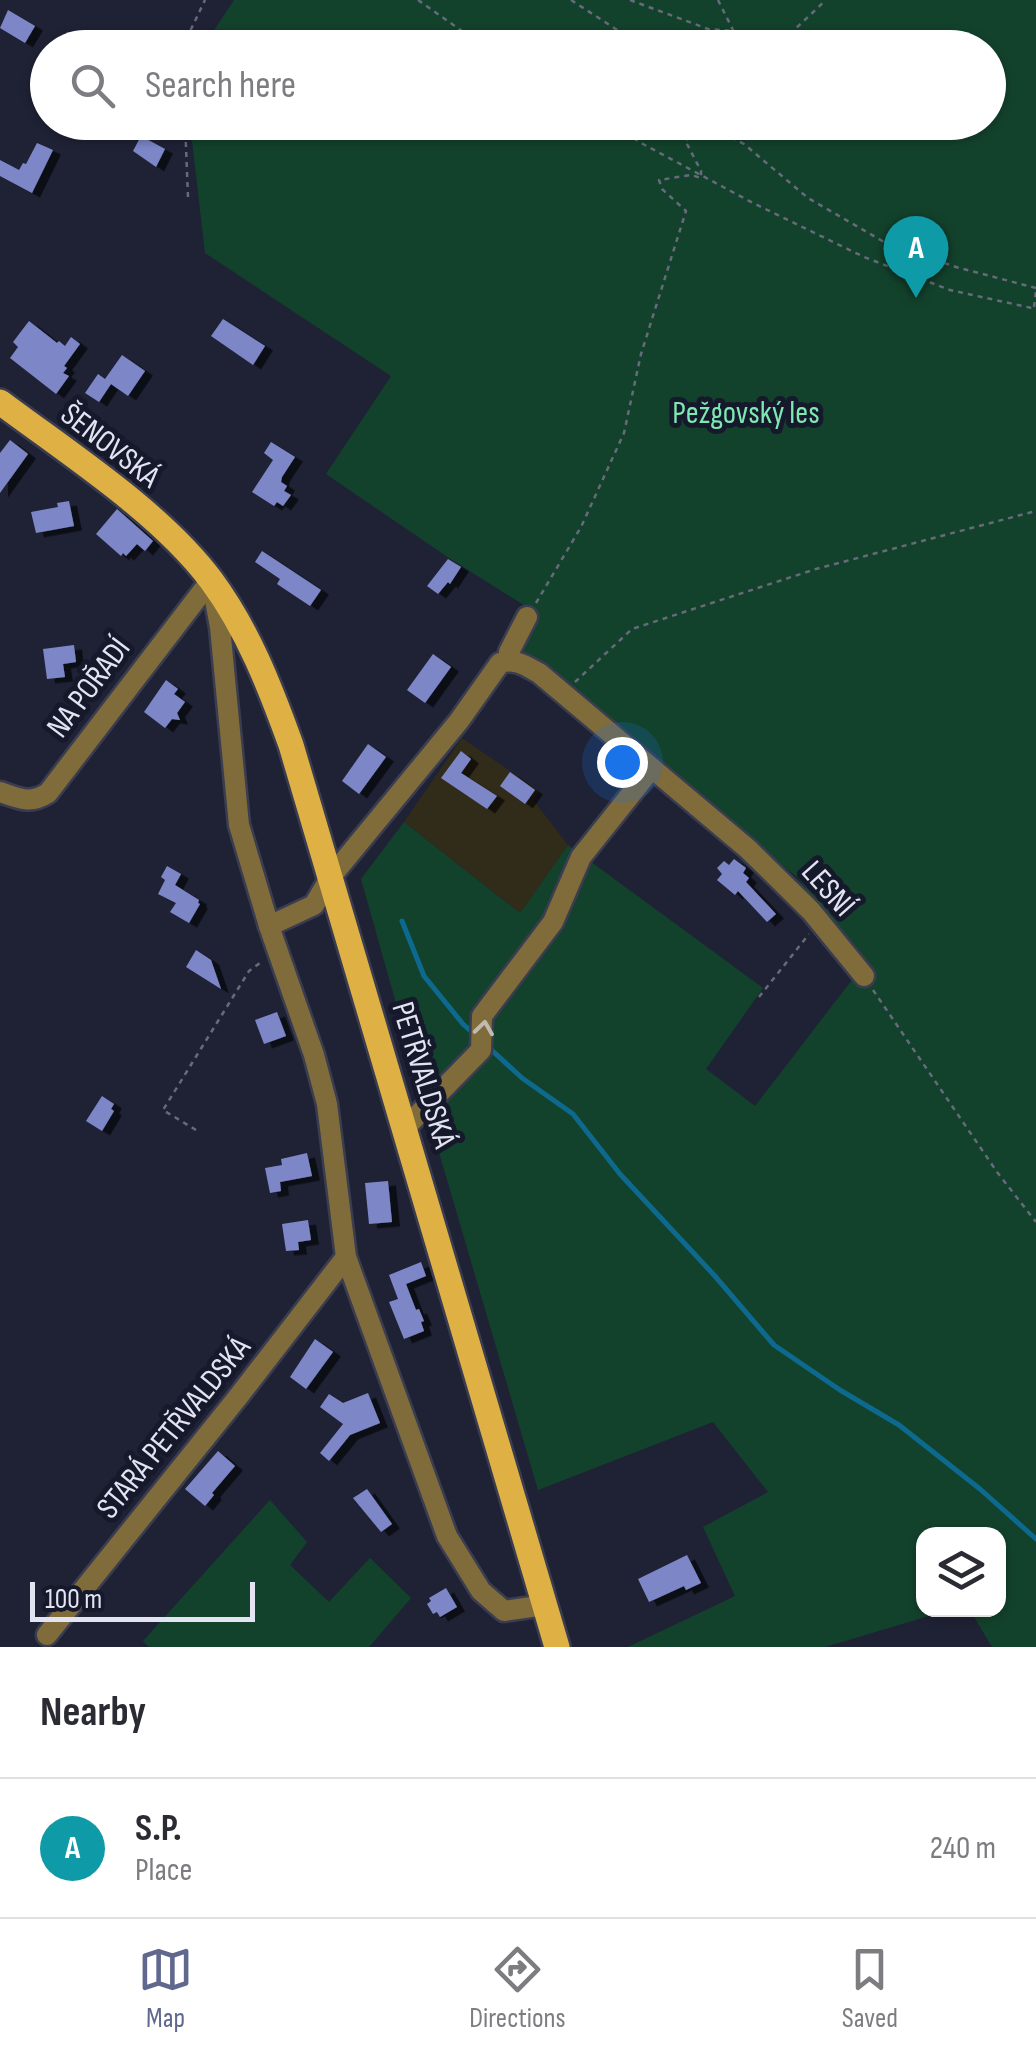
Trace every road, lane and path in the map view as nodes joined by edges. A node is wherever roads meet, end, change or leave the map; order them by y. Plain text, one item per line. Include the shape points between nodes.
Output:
1 (204, 0) edge
2 (418, 0) edge
3 (570, 0) edge
4 (630, 0) edge
5 (718, 0) edge
6 (826, 0) edge
7 (190, 30) edge
8 (460, 30) edge
9 (617, 30) edge
10 (720, 30) edge
11 (733, 30) edge
12 (793, 30) edge
13 (186, 140) edge
14 (637, 140) edge
15 (685, 140) edge
16 (735, 140) edge
17 (188, 197) dead end
18 (1036, 289) edge
19 (1035, 309) edge
20 (0, 402) edge
21 (1036, 511) edge
22 (178, 544) joint
23 (211, 580) junction
24 (527, 617) joint
25 (510, 660) junction
26 (563, 693) junction
27 (651, 769) junction
28 (0, 792) edge
29 (330, 878) junction
30 (819, 922) junction
31 (269, 926) junction
32 (277, 949) junction
33 (864, 976) joint
34 (759, 997) dead end
35 (405, 1128) junction
36 (196, 1130) dead end
37 (1036, 1222) edge
38 (346, 1257) junction
39 (545, 1605) junction
40 (46, 1635) dead end
41 (557, 1647) edge

1 - 7 path
2 - 8 path
3 - 9 path
4 - 10 path
5 - 11 path
6 - 12 path
13 - 17 path
14 - 19 path via 864,257 950,290
15 - 24 path via 700,178 659,180 686,211 624,433 581,527
16 - 18 path via 808,198 884,242
18 - 19 path
20 - 22 main road, ŠENOVSKÁ
21 - 26 path via 816,569 632,629
22 - 23 main road, PETŘVALDSKÁ
23 - 28 street, NA POŘADÍ via 48,793 25,800
23 - 29 main road, PETŘVALDSKÁ via 239,622 277,708
23 - 31 street via 239,825
24 - 25 street
25 - 26 street, LESNÍ
25 - 29 street via 500,663
26 - 27 street, LESNÍ
27 - 30 street, LESNÍ via 748,849
35 -> 27 street via 482,1050 482,1016 553,922 581,857
29 - 31 street via 314,905
29 - 35 main road, PETŘVALDSKÁ
30 - 33 street, LESNÍ
30 - 34 path
31 - 32 street
32 - 36 path via 249,971 163,1110
32 - 38 street via 327,1104
33 - 37 path
35 - 39 main road, PETŘVALDSKÁ
38 - 39 street via 447,1536 481,1590 504,1611
38 - 40 street, STARÁ PETŘVALDSKÁ
39 - 41 main road, PETŘVALDSKÁ

